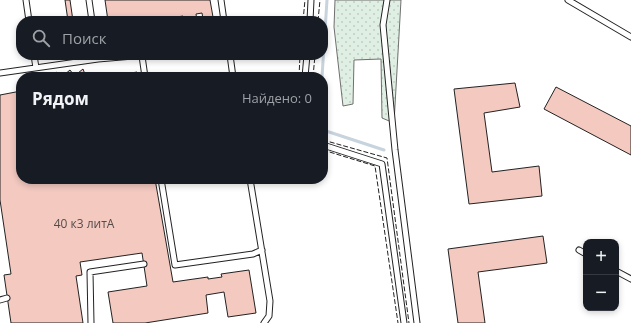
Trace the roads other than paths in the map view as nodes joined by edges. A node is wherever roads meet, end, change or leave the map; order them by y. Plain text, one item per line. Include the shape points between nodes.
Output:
1 (26, 0) edge
2 (89, 0) edge
3 (221, 0) edge
4 (311, 0) edge
5 (387, 0) edge
6 (568, 0) edge
7 (28, 16) edge
8 (91, 16) edge
9 (223, 16) edge
10 (310, 16) edge
11 (631, 37) edge
12 (35, 60) edge
13 (81, 60) edge
14 (141, 60) edge
15 (231, 60) edge
16 (307, 60) edge
17 (36, 68) junction
18 (144, 72) edge
19 (232, 72) edge
20 (305, 72) edge
21 (0, 73) edge
22 (328, 147) edge
23 (162, 184) edge
24 (251, 184) edge
25 (262, 250) junction
26 (579, 250) dead end
27 (583, 252) edge
28 (170, 260) dead end
29 (144, 264) dead end
30 (175, 264) junction
31 (619, 273) edge
32 (631, 279) edge
33 (7, 298) dead end
34 (0, 300) edge
35 (91, 323) edge
36 (264, 323) edge
37 (404, 323) edge
38 (417, 323) edge

1 - 7 lane
2 - 8 lane
3 - 9 lane
4 - 10 lane
5 - 38 lane via 383,25 395,150
6 - 11 lane
12 - 17 lane
13 - 17 lane
14 - 18 lane
15 - 19 lane
16 - 20 lane
17 - 21 lane
22 - 37 lane via 382,164
23 - 30 lane
24 - 25 lane
25 - 30 lane via 252,254
25 - 36 lane via 270,301 269,316
26 - 27 lane
28 - 30 lane
29 - 35 lane via 90,272
31 - 32 lane
33 - 34 lane

